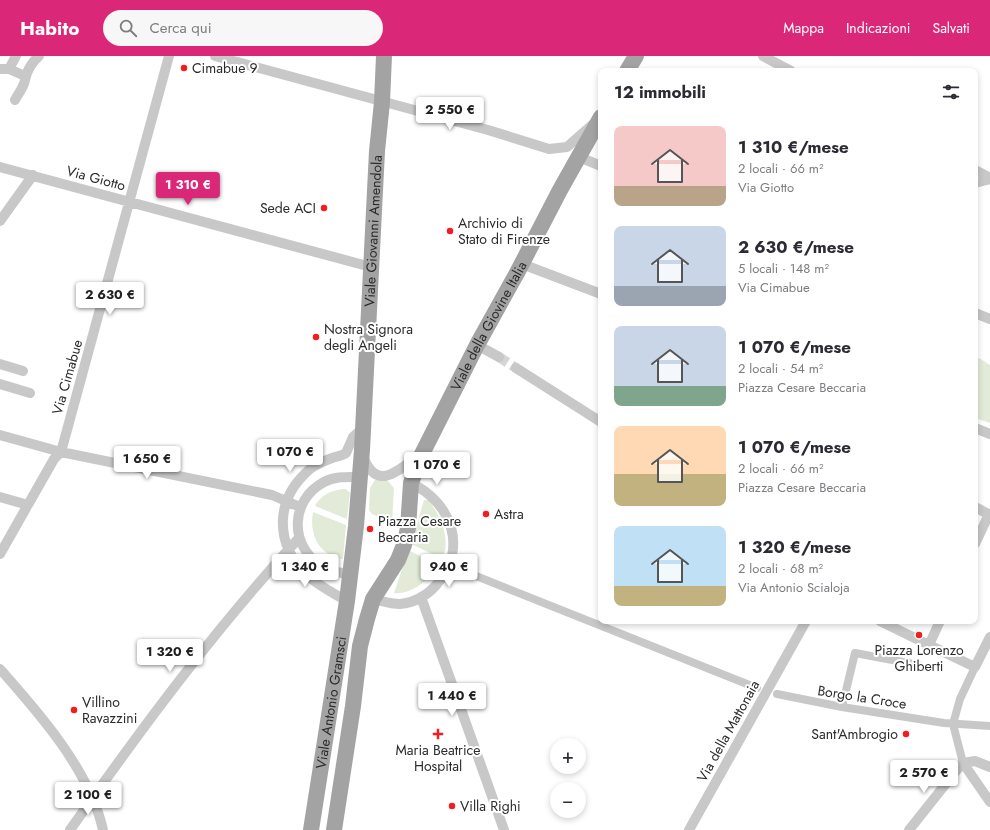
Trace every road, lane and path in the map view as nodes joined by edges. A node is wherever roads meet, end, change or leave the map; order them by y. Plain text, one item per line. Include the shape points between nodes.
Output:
1 (16, 56) edge
2 (169, 56) edge
3 (215, 56) edge
4 (384, 56) edge
5 (636, 56) edge
6 (763, 56) edge
7 (33, 57) edge
8 (629, 68) edge
9 (785, 68) edge
10 (5, 69) edge
11 (25, 76) junction
12 (15, 100) dead end
13 (382, 102) junction
14 (598, 121) edge
15 (598, 123) edge
16 (579, 157) junction
17 (598, 165) edge
18 (0, 166) edge
19 (978, 172) edge
20 (33, 175) junction
21 (990, 179) edge
22 (978, 182) edge
23 (130, 201) junction
24 (0, 221) edge
25 (522, 264) junction
26 (371, 267) junction
27 (598, 293) edge
28 (978, 314) edge
29 (990, 319) edge
30 (477, 345) junction
31 (499, 358) tunnel mouth
32 (0, 364) edge
33 (516, 368) tunnel mouth
34 (23, 371) dead end
35 (0, 384) edge
36 (30, 393) dead end
37 (598, 420) edge
38 (362, 429) junction
39 (978, 429) edge
40 (990, 434) edge
41 (0, 435) edge
42 (362, 450) junction
43 (423, 451) junction
44 (61, 452) junction
45 (360, 477) junction
46 (412, 484) junction
47 (0, 497) edge
48 (286, 500) junction
49 (28, 505) junction
50 (300, 507) junction
51 (978, 509) edge
52 (989, 515) edge
53 (299, 538) junction
54 (978, 538) edge
55 (288, 550) junction
56 (0, 554) edge
57 (466, 572) dead end
58 (350, 575) junction
59 (421, 597) junction
60 (373, 599) junction
61 (347, 601) junction
62 (804, 624) edge
63 (886, 624) edge
64 (939, 624) edge
65 (990, 637) edge
66 (929, 645) junction
67 (919, 665) dead end
68 (975, 667) junction
69 (0, 669) edge
70 (757, 688) dead end
71 (777, 694) dead end
72 (842, 707) junction
73 (953, 722) junction
74 (987, 726) edge
75 (963, 763) junction
76 (990, 767) edge
77 (93, 796) junction
78 (990, 802) edge
79 (70, 830) edge
80 (103, 830) edge
81 (311, 830) edge
82 (334, 830) edge
83 (504, 830) edge
84 (689, 830) edge
85 (909, 830) edge

1 - 10 street
2 - 23 street, Via Cimabue
3 - 13 street
4 - 13 main road, Viale Giovanni Amendola
5 - 8 main road
6 - 9 street
7 - 11 street
10 - 11 street
11 - 12 street
13 - 14 street via 549,149 567,147
13 - 26 main road, Viale Giovanni Amendola
15 - 16 main road, Viale della Giovine Italia
16 - 17 street
16 - 25 main road, Viale della Giovine Italia
18 - 20 street, Via Giotto
19 - 21 street
20 - 23 street, Via Giotto
20 - 24 street
21 - 22 street
23 - 26 street, Via Giotto
23 - 44 street, Via Cimabue
25 - 27 street
25 - 30 main road, Viale della Giovine Italia
26 - 38 main road, Viale Giovanni Amendola
28 - 29 street
30 - 31 street
30 - 43 main road, Viale della Giovine Italia
32 - 34 street
33 - 37 street
35 - 36 street
38 - 42 main road, Viale Giovanni Amendola
38 - 48 street via 353,437 346,453 322,462 310,470 292,489
39 - 40 street
41 - 44 street
42 - 43 street via 369,468 385,477 393,474
42 - 45 main road, Viale Giovanni Amendola
43 - 46 main road, Viale della Giovine Italia
44 - 48 street via 272,494
44 - 49 street, Via Cimabue via 54,459
45 - 50 street via 338,477 324,482 312,490
45 - 58 main road
46 - 59 street via 431,495 444,511 451,525 454,541 452,559 446,573 433,589
46 - 60 main road, Viale della Giovine Italia via 404,545 398,560
47 - 49 street
48 - 50 street
48 - 55 street via 283,530
49 - 56 street, Via Cimabue
50 - 53 street via 297,522
51 - 52 street
52 - 54 street
53 - 55 street
53 - 58 street via 306,552 319,564
55 - 61 street via 306,574
55 - 77 street via 180,679
57 - 70 street
58 - 61 main road, Viale Antonio Gramsci
59 - 60 street via 401,604
59 - 83 street
60 - 82 main road, Viale Antonio Gramsci via 360,646
61 - 81 main road, Viale Antonio Gramsci
62 - 84 street, Via della Mattonaia
63 - 66 street
64 - 66 street
65 - 68 street
66 - 68 street
67 - 72 street via 855,653
68 - 73 street via 960,699
69 - 77 street via 48,725
71 - 72 street, Borgo la Croce
72 - 73 street, Borgo la Croce via 944,723
73 - 74 street, Borgo la Croce
73 - 75 street
75 - 76 street via 975,761
75 - 78 street
75 - 85 street
77 - 79 street
77 - 80 street

